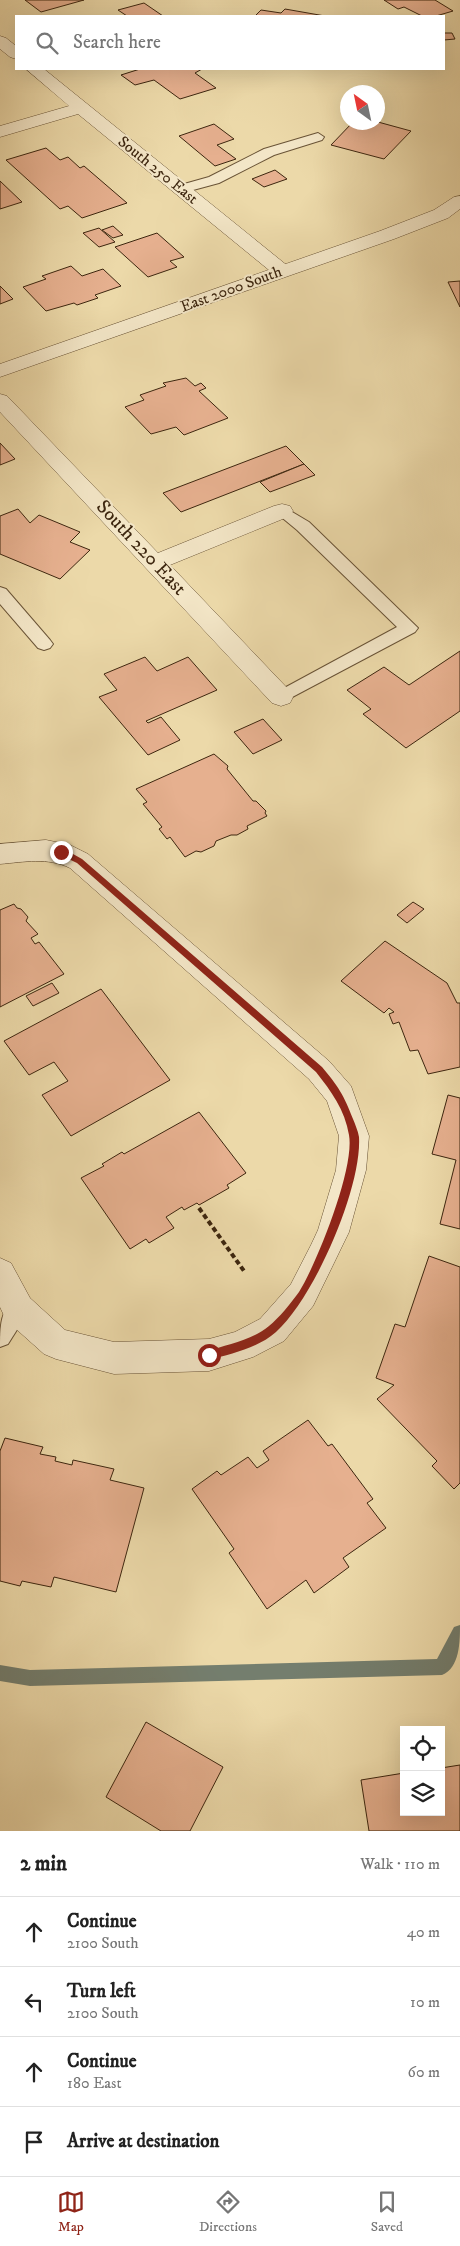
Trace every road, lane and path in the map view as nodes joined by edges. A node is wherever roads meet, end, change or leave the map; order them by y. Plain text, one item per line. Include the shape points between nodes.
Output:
1 (0, 41) edge
2 (15, 53) edge
3 (35, 70) edge
4 (82, 107) junction
5 (0, 132) edge
6 (318, 137) dead end
7 (182, 189) junction
8 (460, 201) edge
9 (282, 271) junction
10 (0, 371) edge
11 (0, 400) edge
12 (282, 511) joint
13 (154, 563) junction
14 (0, 593) edge
15 (44, 644) dead end
16 (281, 697) joint
17 (0, 854) edge
18 (199, 1208) dead end
19 (244, 1271) dead end
20 (0, 1273) edge
21 (18, 1309) junction
22 (0, 1336) edge

1 - 2 street
3 - 4 street, South 250 East
4 - 5 street
4 - 7 street, South 250 East
6 - 7 lane via 269,152 214,180
7 - 9 street, South 250 East
8 - 9 street, East 2000 South via 441,214
9 - 10 street, East 2000 South
11 - 13 street, South 220 East
12 - 13 street
12 - 16 lane via 303,526 409,628
13 - 16 street, South 220 East
14 - 15 lane
17 - 21 street via 46,850 61,852 79,861 319,1070 340,1095 354,1136 350,1170 333,1232 302,1295 272,1330 241,1346 209,1355 114,1358 56,1343
18 - 19 path
20 - 21 street
21 - 22 lane

